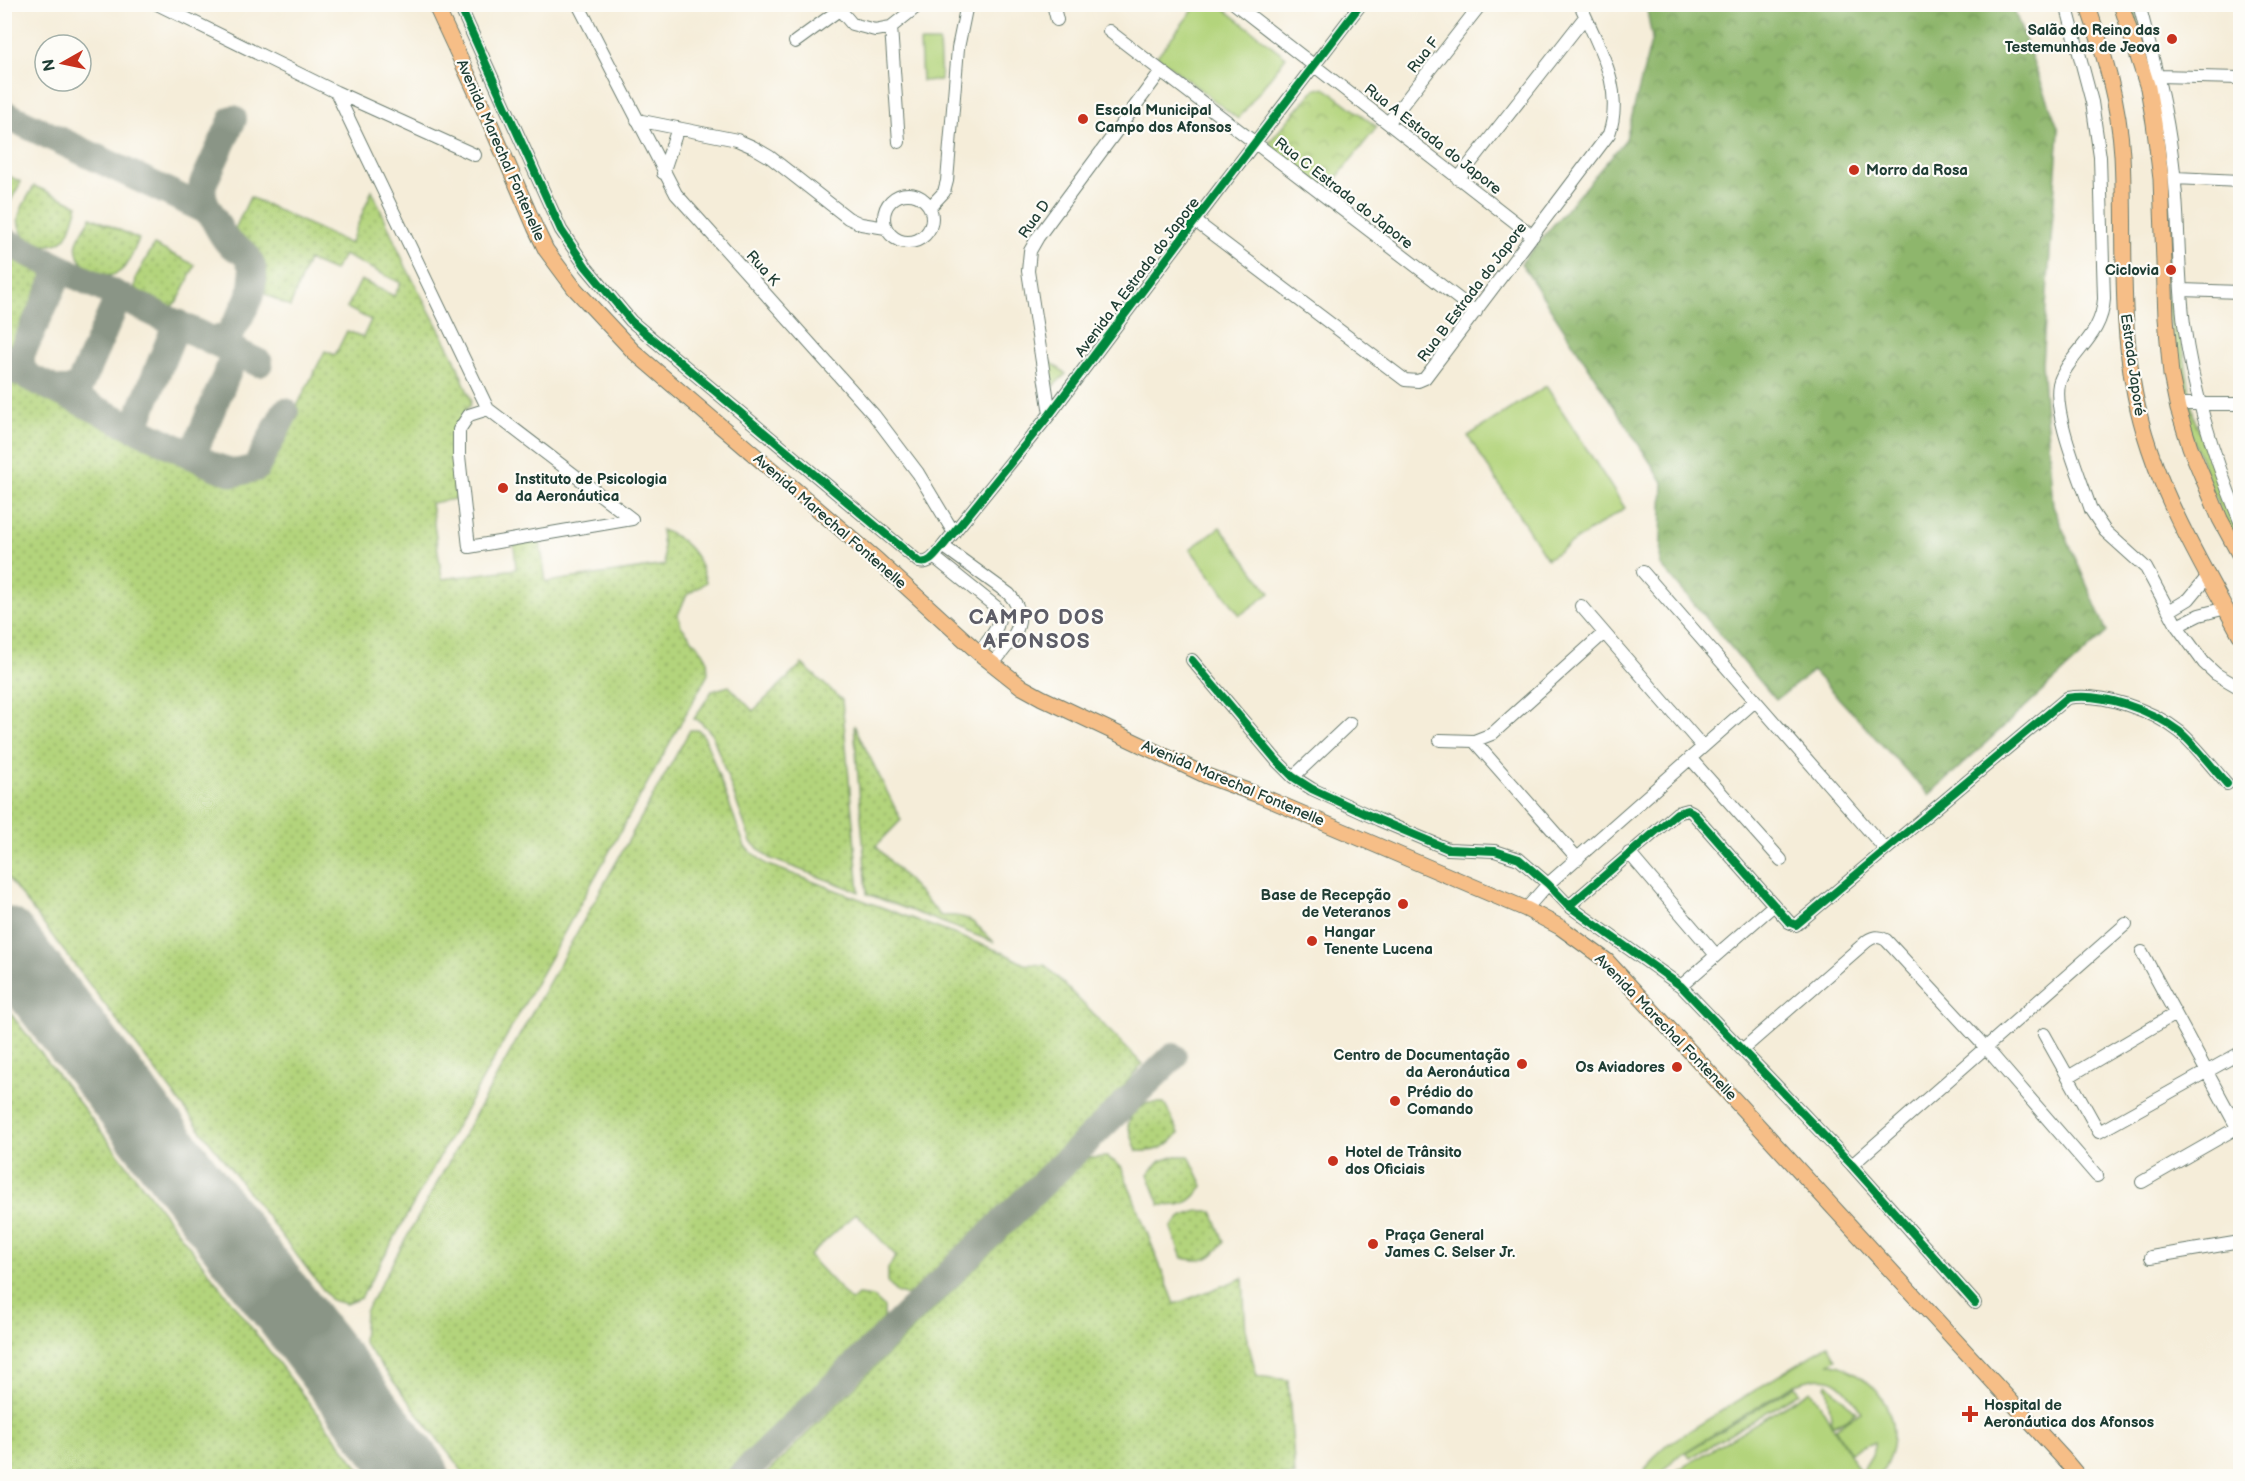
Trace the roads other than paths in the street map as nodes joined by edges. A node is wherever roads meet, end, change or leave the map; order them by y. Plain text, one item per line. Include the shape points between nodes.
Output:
1 (157, 4) edge
2 (435, 4) edge
3 (459, 4) edge
4 (578, 4) edge
5 (920, 4) edge
6 (967, 4) edge
7 (1053, 4) edge
8 (1361, 4) edge
9 (1481, 4) edge
10 (1580, 4) edge
11 (2066, 4) edge
12 (2087, 4) edge
13 (2121, 4) edge
14 (2139, 4) edge
15 (1241, 6) edge
16 (837, 7) edge
17 (1585, 17) junction
18 (1058, 20) dead end
19 (891, 27) junction
20 (1109, 31) dead end
21 (795, 42) dead end
22 (1315, 65) junction
23 (1161, 71) junction
24 (2157, 75) junction
25 (2241, 78) edge
26 (336, 92) junction
27 (637, 120) junction
28 (1388, 123) junction
29 (678, 128) junction
30 (899, 142) dead end
31 (1255, 143) junction
32 (475, 155) dead end
33 (663, 173) junction
34 (2175, 178) junction
35 (1458, 179) junction
36 (2241, 181) edge
37 (930, 207) junction
38 (1195, 221) junction
39 (886, 228) junction
40 (1533, 236) junction
41 (2182, 290) junction
42 (2241, 292) edge
43 (1476, 312) junction
44 (2199, 403) junction
45 (2177, 404) junction
46 (2241, 404) edge
47 (488, 409) junction
48 (1050, 414) junction
49 (2220, 519) junction
50 (2240, 520) edge
51 (954, 533) junction
52 (943, 546) junction
53 (2241, 556) edge
54 (932, 559) junction
55 (971, 566) junction
56 (1643, 572) dead end
57 (2208, 576) junction
58 (960, 580) junction
59 (1581, 606) dead end
60 (2226, 608) junction
61 (1019, 610) junction
62 (2169, 611) junction
63 (1000, 615) junction
64 (2177, 626) junction
65 (1604, 633) junction
66 (2241, 635) edge
67 (979, 653) junction
68 (1192, 660) dead end
69 (993, 664) junction
70 (2241, 688) edge
71 (1755, 701) junction
72 (1350, 723) dead end
73 (1440, 740) dead end
74 (1474, 741) junction
75 (1702, 746) junction
76 (1690, 758) junction
77 (1293, 777) junction
78 (2227, 784) dead end
79 (1885, 849) junction
80 (1629, 853) junction
81 (1578, 859) junction
82 (1781, 860) dead end
83 (1548, 884) junction
84 (1569, 906) junction
85 (1774, 906) junction
86 (1526, 909) junction
87 (2126, 924) dead end
88 (2142, 952) dead end
89 (1716, 955) junction
90 (1681, 986) junction
91 (2175, 1014) junction
92 (2044, 1034) dead end
93 (1987, 1049) junction
94 (1742, 1050) junction
95 (2241, 1053) edge
96 (2207, 1073) junction
97 (2068, 1077) junction
98 (2240, 1129) edge
99 (1852, 1166) junction
100 (2097, 1176) dead end
101 (2142, 1182) dead end
102 (2241, 1242) edge
103 (2151, 1257) dead end
104 (1975, 1303) dead end
105 (2078, 1476) edge

1 - 26 street
2 - 67 main road, Avenida Marechal Fontenelle via 546,250 575,289 633,351
3 - 54 street via 561,230 606,292 631,321 919,562
4 - 27 street, Rua K
5 - 19 street
6 - 37 street via 958,48 944,192
7 - 18 street
8 - 22 street, Avenida A Estrada do Japore
9 - 28 street, Rua F
10 - 17 street, Rua B Estrada do Japore
11 - 62 street via 2092,102 2100,157 2104,299 2098,325 2065,369 2059,384 2061,413 2091,510 2105,531 2146,568
12 - 57 main road, Estrada Japoré via 2102,49 2122,153 2126,333 2134,393 2158,473
13 - 45 main road via 2148,88 2154,123 2161,179 2166,318
14 - 24 street
15 - 22 street, Rua A Estrada do Japore
16 - 19 street via 852,24 875,30
16 - 21 street
17 - 35 street
17 - 40 street, Rua B Estrada do Japore via 1611,75 1613,122 1593,158
19 - 30 street
20 - 23 street, Rua C Estrada do Japore
22 - 28 street, Rua A Estrada do Japore
22 - 31 street, Avenida A Estrada do Japore
23 - 31 street, Rua C Estrada do Japore
23 - 48 street, Rua D via 1030,252 1030,288
24 - 25 street
24 - 34 street
26 - 32 street
26 - 47 street
27 - 29 street
27 - 33 street, Rua K
28 - 35 street, Rua A Estrada do Japore
29 - 33 street
29 - 39 street via 753,147 848,218
31 - 38 street, Avenida A Estrada do Japore
31 - 43 street, Rua C Estrada do Japore
33 - 51 street, Rua K via 676,195 880,422 918,473
34 - 36 street
34 - 41 street
35 - 40 street, Rua A Estrada do Japore
37 - 39 street via 914,195 895,198 884,214
37 - 39 street via 930,230 922,239 900,242
38 - 43 street, Rua B Estrada do Japore via 1405,380 1425,378
38 - 48 street, Avenida A Estrada do Japore
40 - 43 street, Rua B Estrada do Japore
41 - 42 street
41 - 44 street
44 - 45 street
44 - 46 street
44 - 50 street
45 - 49 main road
47 - 47 street via 524,436 632,519 469,547 459,430 469,415
48 - 51 street, Avenida A Estrada do Japore
49 - 50 street
49 - 53 main road
51 - 52 street, Avenida A Estrada do Japore
52 - 54 street, Avenida A Estrada do Japore
52 - 55 street
54 - 58 street
55 - 58 street
55 - 61 street via 1009,594
56 - 71 street
57 - 60 main road, Estrada Japoré
57 - 62 street via 2189,599
58 - 63 street
59 - 65 street
60 - 64 street
60 - 66 main road, Estrada Japoré
61 - 63 street
61 - 69 street via 1018,630
62 - 64 street
63 - 67 street via 1000,623
64 - 70 street via 2204,663
65 - 74 street via 1492,734
65 - 75 street
67 - 69 main road, Avenida Marechal Fontenelle
68 - 77 street
69 - 86 main road, Avenida Marechal Fontenelle via 1042,698 1207,776
71 - 75 street
71 - 79 street
72 - 77 street
73 - 74 street
74 - 81 street
75 - 76 street
76 - 81 street
76 - 82 street
77 - 83 street via 1448,849 1495,851 1519,858
78 - 79 street via 2181,733 2166,723 2108,699 2067,698
79 - 85 street via 1801,922 1789,922
80 - 84 street
80 - 85 street via 1677,813 1688,810
80 - 89 street
81 - 83 street
83 - 84 street
83 - 86 street
84 - 90 street
85 - 89 street
86 - 105 main road, Avenida Marechal Fontenelle via 1560,927 1607,961
87 - 93 street
88 - 91 street
89 - 90 street
90 - 94 street
91 - 96 street
91 - 97 street
92 - 97 street
93 - 94 street via 1886,940 1873,937
93 - 99 street
93 - 100 street
94 - 99 street
95 - 96 street
96 - 97 street via 2099,1132
96 - 98 street
98 - 101 street
99 - 104 street
102 - 103 street

